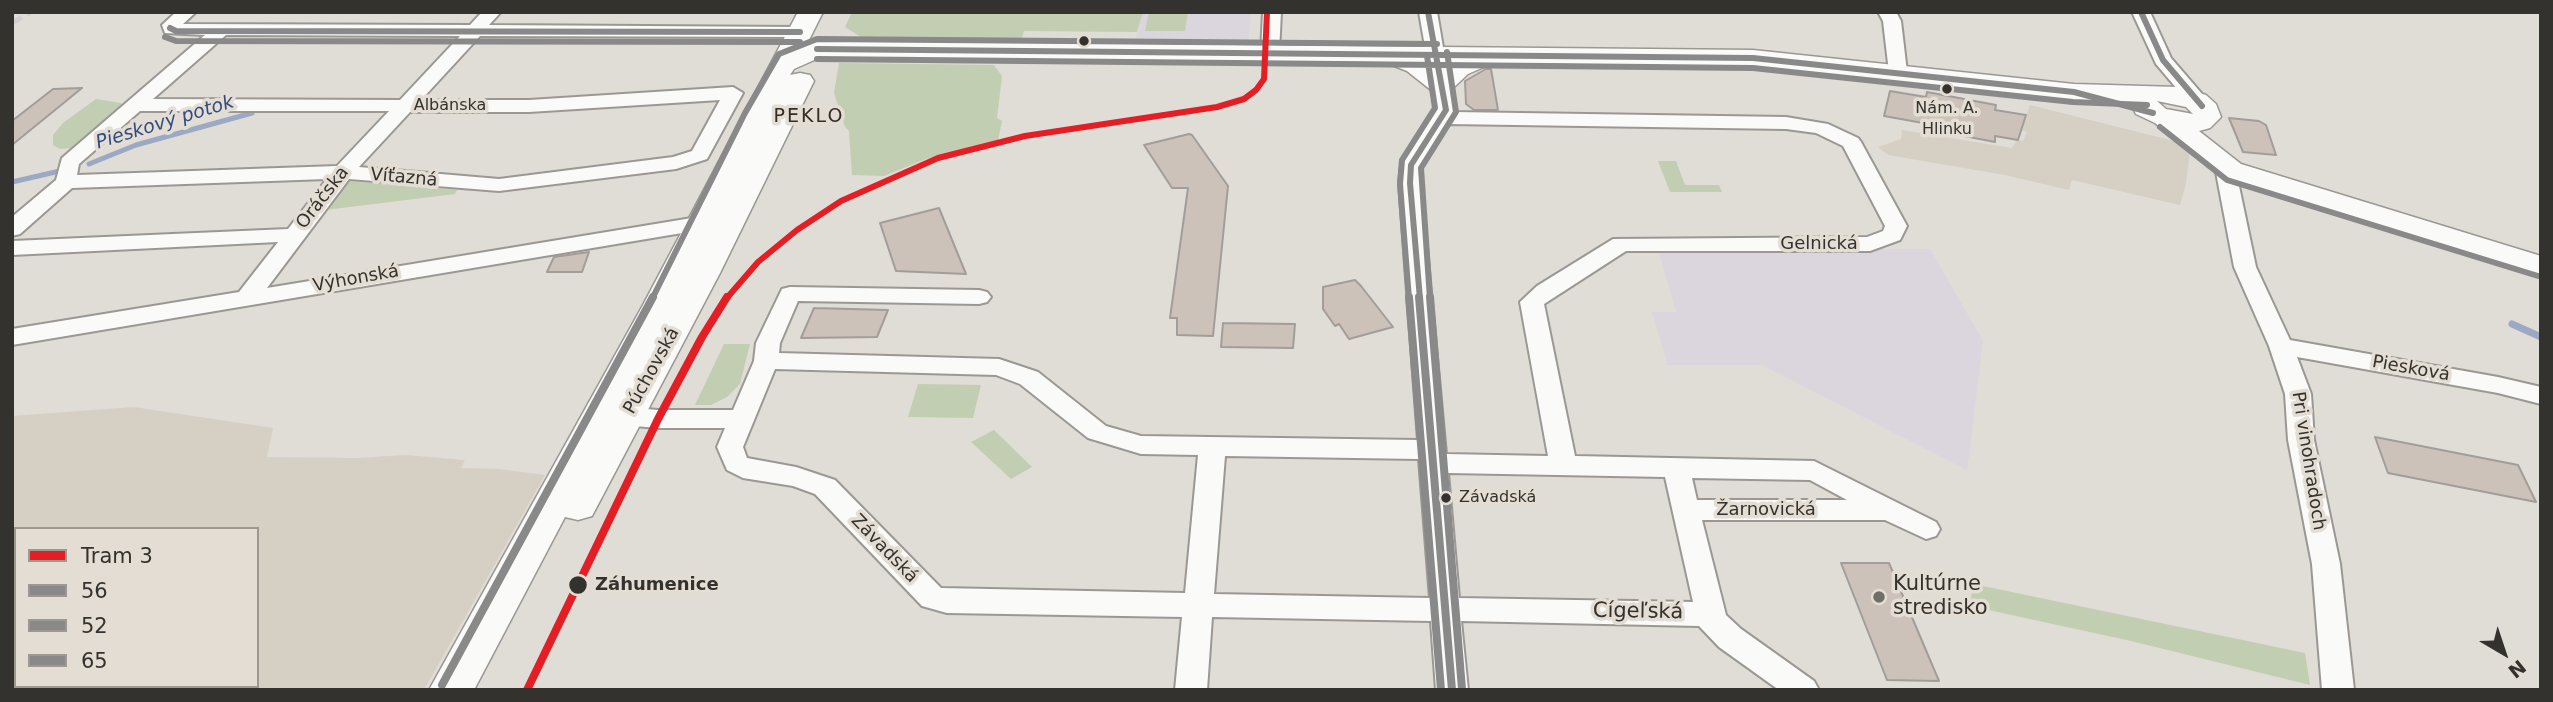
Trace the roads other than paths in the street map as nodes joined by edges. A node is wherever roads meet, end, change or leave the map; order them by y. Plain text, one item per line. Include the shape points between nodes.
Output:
1 (187, 12) edge
2 (492, 12) edge
3 (835, 12) edge
4 (1272, 12) edge
5 (1428, 12) edge
6 (1887, 12) edge
7 (2141, 12) edge
8 (220, 31) junction
9 (475, 31) junction
10 (809, 31) edge
11 (1270, 53) junction
12 (1383, 54) junction
13 (1437, 54) junction
14 (1492, 55) junction
15 (2164, 61) junction
16 (1898, 72) junction
17 (1441, 84) junction
18 (135, 105) junction
19 (403, 105) junction
20 (2158, 105) junction
21 (2204, 112) junction
22 (1441, 118) junction
23 (718, 121) joint
24 (2224, 164) junction
25 (343, 172) junction
26 (66, 182) junction
27 (734, 215) junction
28 (701, 225) junction
29 (12, 229) edge
30 (294, 235) junction
31 (12, 248) edge
32 (2541, 266) edge
33 (979, 297) dead end
34 (247, 298) junction
35 (12, 337) edge
36 (2281, 346) junction
37 (766, 361) junction
38 (2541, 396) edge
39 (632, 406) junction
40 (740, 419) junction
41 (1212, 447) junction
42 (1434, 456) junction
43 (1563, 464) junction
44 (1676, 468) junction
45 (1686, 510) junction
46 (1890, 510) junction
47 (1926, 529) dead end
48 (1200, 605) junction
49 (1446, 609) junction
50 (1709, 614) junction
51 (451, 690) edge
52 (478, 690) edge
53 (1191, 690) edge
54 (1452, 690) edge
55 (1803, 690) edge
56 (2338, 690) edge

1 - 8 street via 170,28
2 - 9 street, Oráčska
3 - 10 street
4 - 11 street
5 - 13 street
6 - 16 street
7 - 15 street
8 - 9 street
8 - 18 street
9 - 10 street
9 - 19 street, Oráčska
10 - 11 street
10 - 27 street, Púchovská
10 - 28 street, Púchovská via 754,118
11 - 12 street
12 - 13 street
12 - 17 street via 1416,65
13 - 14 street
13 - 17 street
14 - 16 street via 1753,58
14 - 17 street via 1459,68
15 - 20 street
15 - 21 street
16 - 20 street
17 - 22 street via 1446,106
18 - 19 street, Albánska
18 - 26 street via 69,162
19 - 23 street, Albánska via 529,106 733,93
19 - 25 street, Oráčska
20 - 21 street via 2188,123
20 - 24 street
21 - 24 street, Pri vinohradoch via 2204,124
22 - 42 street via 1416,155 1410,183
22 - 43 street, Gelnická via 1786,123 1821,128 1852,142 1896,226 1892,235 1870,244 1622,244 1532,302
23 - 25 street, Víťazná via 700,155 676,163 499,185
24 - 32 street
24 - 36 street, Pri vinohradoch via 2245,267
25 - 26 street, Víťazná
25 - 30 street, Oráčska
26 - 29 street
27 - 28 street, Výhonská
27 - 39 street, Púchovská
28 - 34 street, Výhonská
28 - 39 street, Púchovská
30 - 31 street
30 - 34 street, Oráčska
33 - 37 street, Závadská via 790,295 768,342
34 - 35 street, Výhonská
36 - 38 street, Piesková
36 - 56 street, Pri vinohradoch via 2301,408 2301,440 2326,564
37 - 40 street, Závadská
37 - 41 street via 999,367 1028,378 1097,432 1141,445
39 - 40 street
39 - 51 street, Púchovská
39 - 52 street, Púchovská
40 - 48 street, Závadská via 730,447 736,463 825,487 936,600
41 - 42 street
41 - 48 street
42 - 43 street, Žarnovická
42 - 49 street
43 - 44 street, Žarnovická
44 - 45 street
44 - 46 street, Žarnovická via 1814,471
45 - 46 street, Žarnovická
45 - 50 street
46 - 47 street, Žarnovická
48 - 49 street, Závadská
48 - 53 street
49 - 50 street, Cígeľská
49 - 54 street
50 - 55 street, Cígeľská via 1730,638

